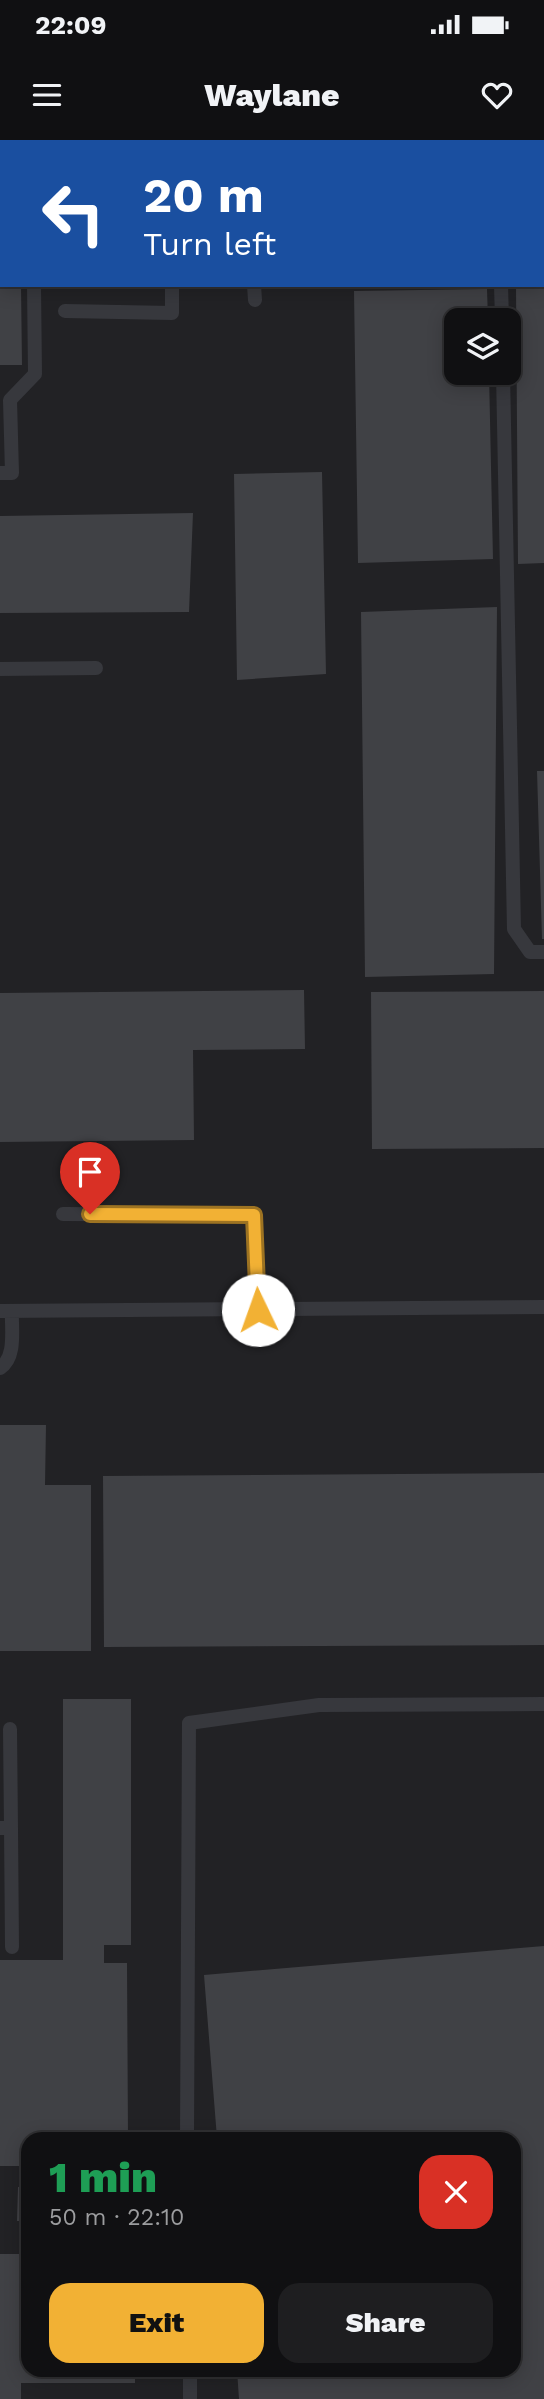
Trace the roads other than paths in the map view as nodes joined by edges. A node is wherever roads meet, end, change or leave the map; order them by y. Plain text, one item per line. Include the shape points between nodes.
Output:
1 (34, 287) edge
2 (172, 287) edge
3 (501, 287) edge
4 (502, 308) edge
5 (65, 311) dead end
6 (503, 385) edge
7 (0, 473) edge
8 (96, 668) dead end
9 (0, 669) edge
10 (544, 952) edge
11 (63, 1214) dead end
12 (544, 1307) edge
13 (258, 1310) junction
14 (6, 1311) edge
15 (0, 1368) edge
16 (544, 1703) edge
17 (10, 1729) dead end
18 (6, 1828) edge
19 (12, 1947) dead end
20 (187, 2132) edge
21 (190, 2377) edge
22 (190, 2399) edge

1 - 7 lane via 35,374 10,400 12,473
2 - 5 lane via 172,313
3 - 4 lane
6 - 10 lane via 513,929 530,952
8 - 9 lane
11 - 13 lane via 254,1215
12 - 13 lane
13 - 14 lane
14 - 15 lane via 11,1352
16 - 20 lane via 319,1705 189,1723
17 - 18 lane
18 - 19 lane
21 - 22 lane

